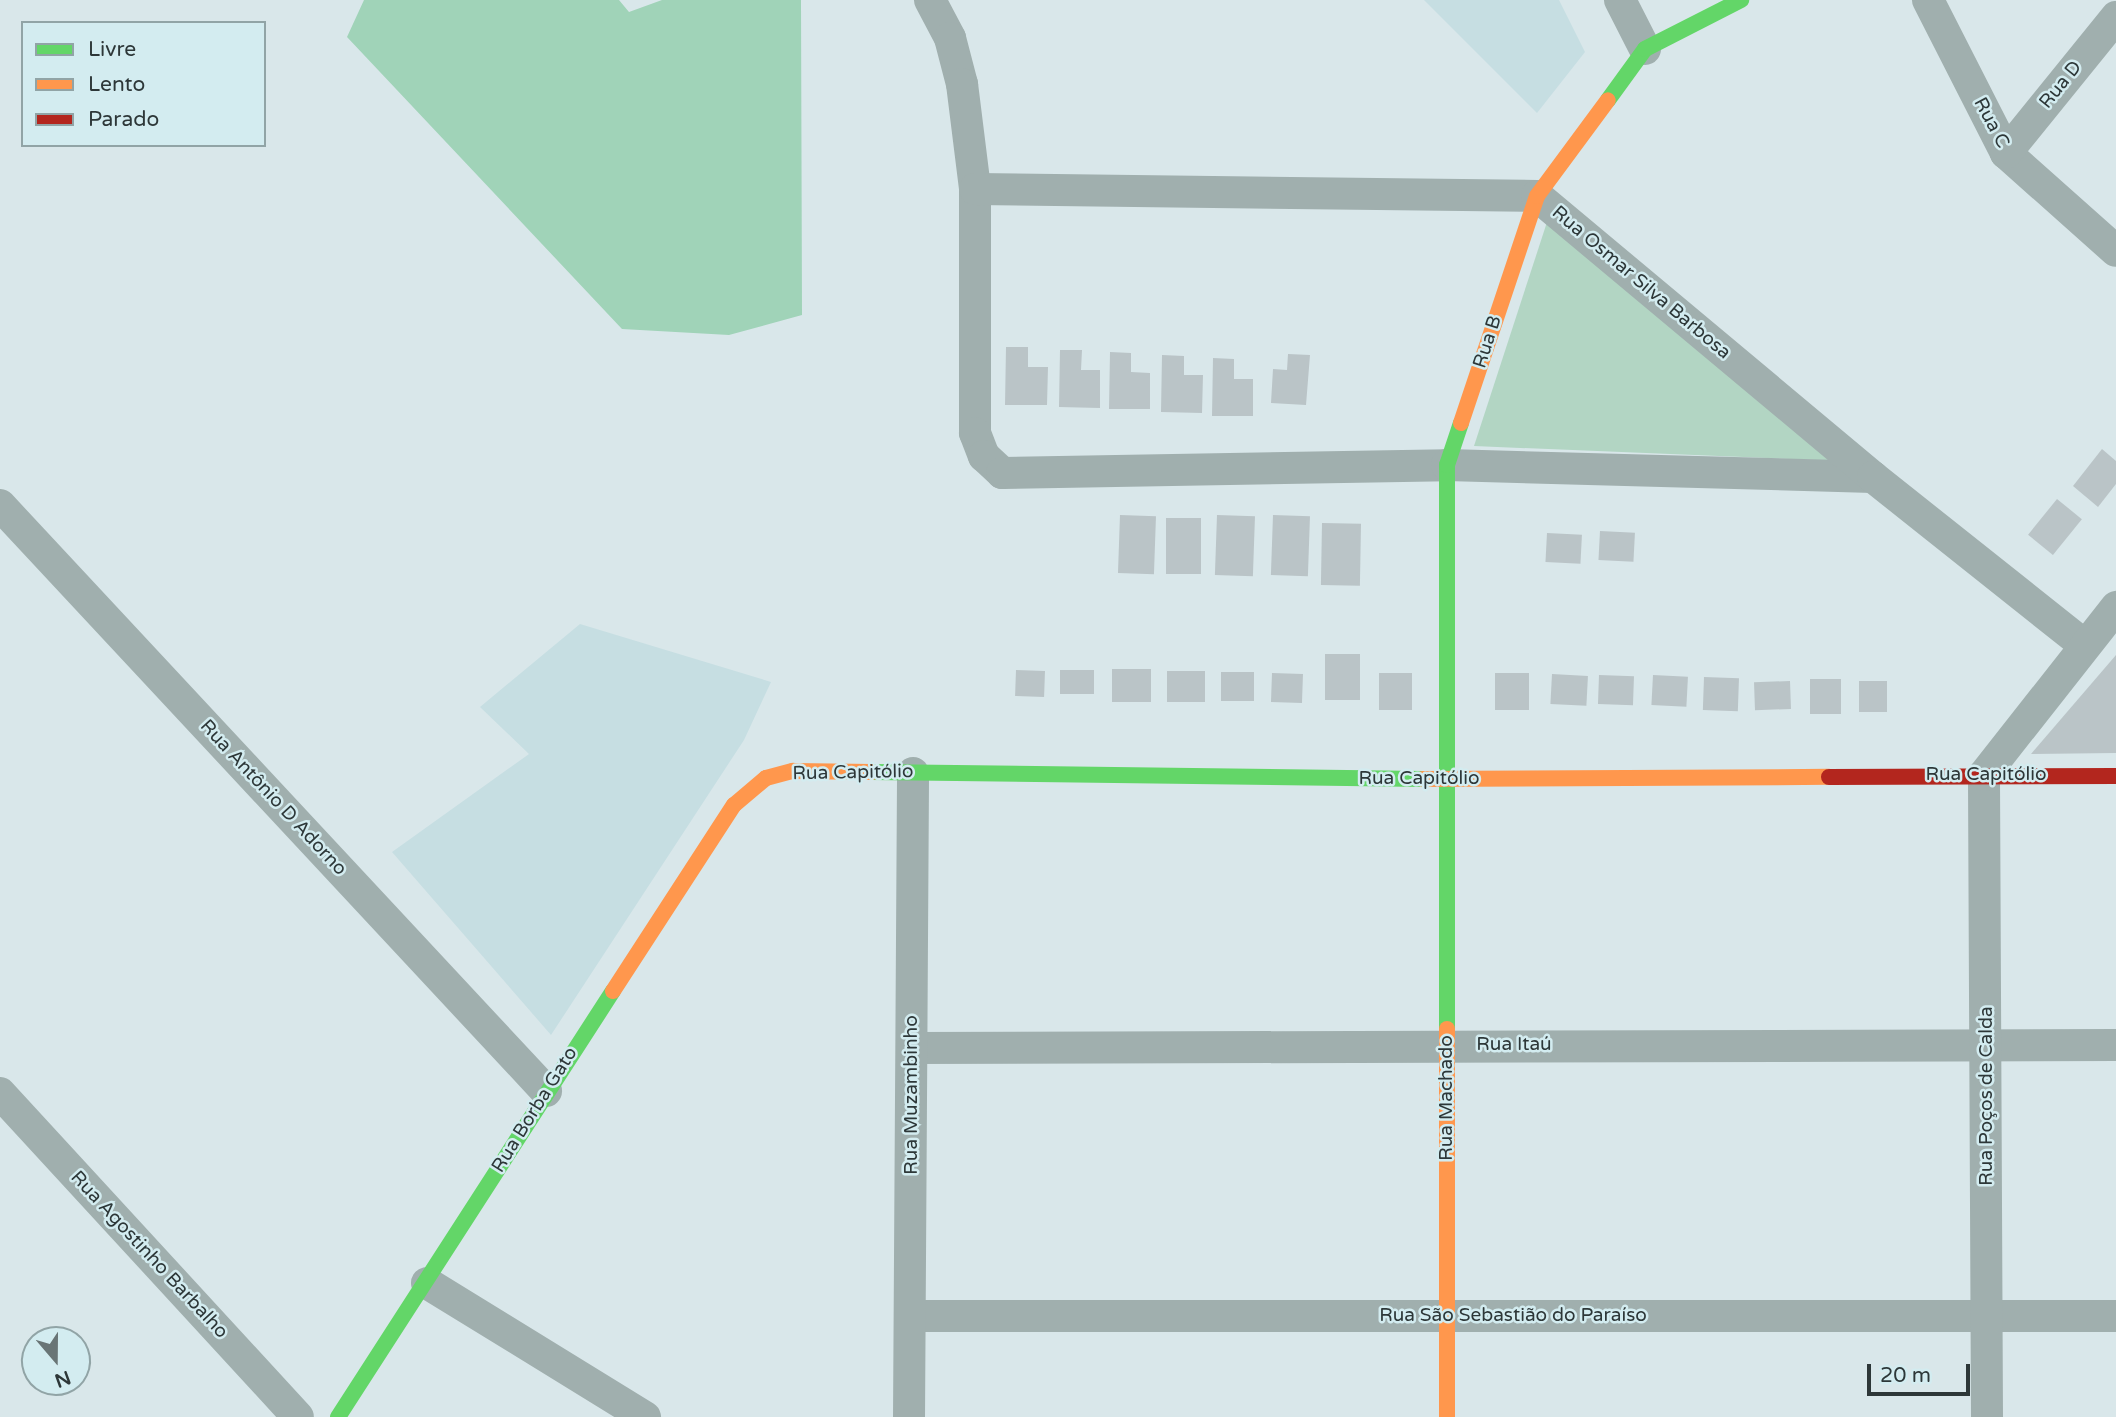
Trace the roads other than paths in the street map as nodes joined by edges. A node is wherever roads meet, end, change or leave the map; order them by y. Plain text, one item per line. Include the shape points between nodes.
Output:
1 (930, 0) edge
2 (1620, 0) edge
3 (1741, 0) edge
4 (1928, 0) edge
5 (2116, 17) edge
6 (1645, 49) junction
7 (2006, 153) junction
8 (975, 189) junction
9 (1537, 196) junction
10 (2116, 251) edge
11 (1447, 465) junction
12 (1873, 477) junction
13 (0, 505) edge
14 (2116, 607) edge
15 (2084, 645) junction
16 (913, 773) junction
17 (1984, 775) junction
18 (2116, 776) edge
19 (1446, 779) junction
20 (734, 805) joint
21 (1987, 1044) junction
22 (1447, 1045) junction
23 (2116, 1045) edge
24 (912, 1048) junction
25 (546, 1091) junction
26 (0, 1093) edge
27 (427, 1283) junction
28 (1989, 1314) junction
29 (910, 1316) junction
30 (1447, 1316) junction
31 (2116, 1316) edge
32 (298, 1417) edge
33 (338, 1417) edge
34 (645, 1417) edge
35 (909, 1417) edge
36 (1447, 1417) edge
37 (1987, 1417) edge

1 - 8 street via 950,38 962,84
2 - 6 street
3 - 6 street, Rua B
4 - 7 street, Rua C
5 - 7 street, Rua D
6 - 9 street, Rua B
7 - 10 street, Rua C
8 - 9 street, Rua Osmar Silva Barbosa
8 - 11 street via 975,433 984,456 1002,473
9 - 11 street, Rua B
9 - 12 street, Rua Osmar Silva Barbosa
11 - 12 street
11 - 19 street, Rua B
12 - 15 street, Rua Osmar Silva Barbosa
13 - 25 street, Rua Antônio D Adorno
14 - 15 street
15 - 17 street
16 - 19 street, Rua Capitólio
16 - 20 street, Rua Capitólio via 793,771 766,778
16 - 24 street, Rua Muzambinho
17 - 18 street, Rua Capitólio
17 - 19 street, Rua Capitólio
17 - 21 street, Rua Poços de Calda
19 - 22 street, Rua Machado
20 - 25 street, Rua Borba Gato
21 - 22 street, Rua Itaú
21 - 23 street, Rua Itaú
21 - 28 street, Rua Poços de Calda
22 - 24 street, Rua Itaú
22 - 30 street, Rua Machado
24 - 29 street, Rua Muzambinho
25 - 27 street, Rua Borba Gato
26 - 32 street, Rua Agostinho Barbalho
27 - 33 street, Rua Borba Gato
27 - 34 street
28 - 30 street, Rua São Sebastião do Paraíso
28 - 31 street, Rua São Sebastião do Paraíso
28 - 37 street, Rua Poços de Calda
29 - 30 street, Rua São Sebastião do Paraíso
29 - 35 street, Rua Muzambinho
30 - 36 street, Rua Machado

